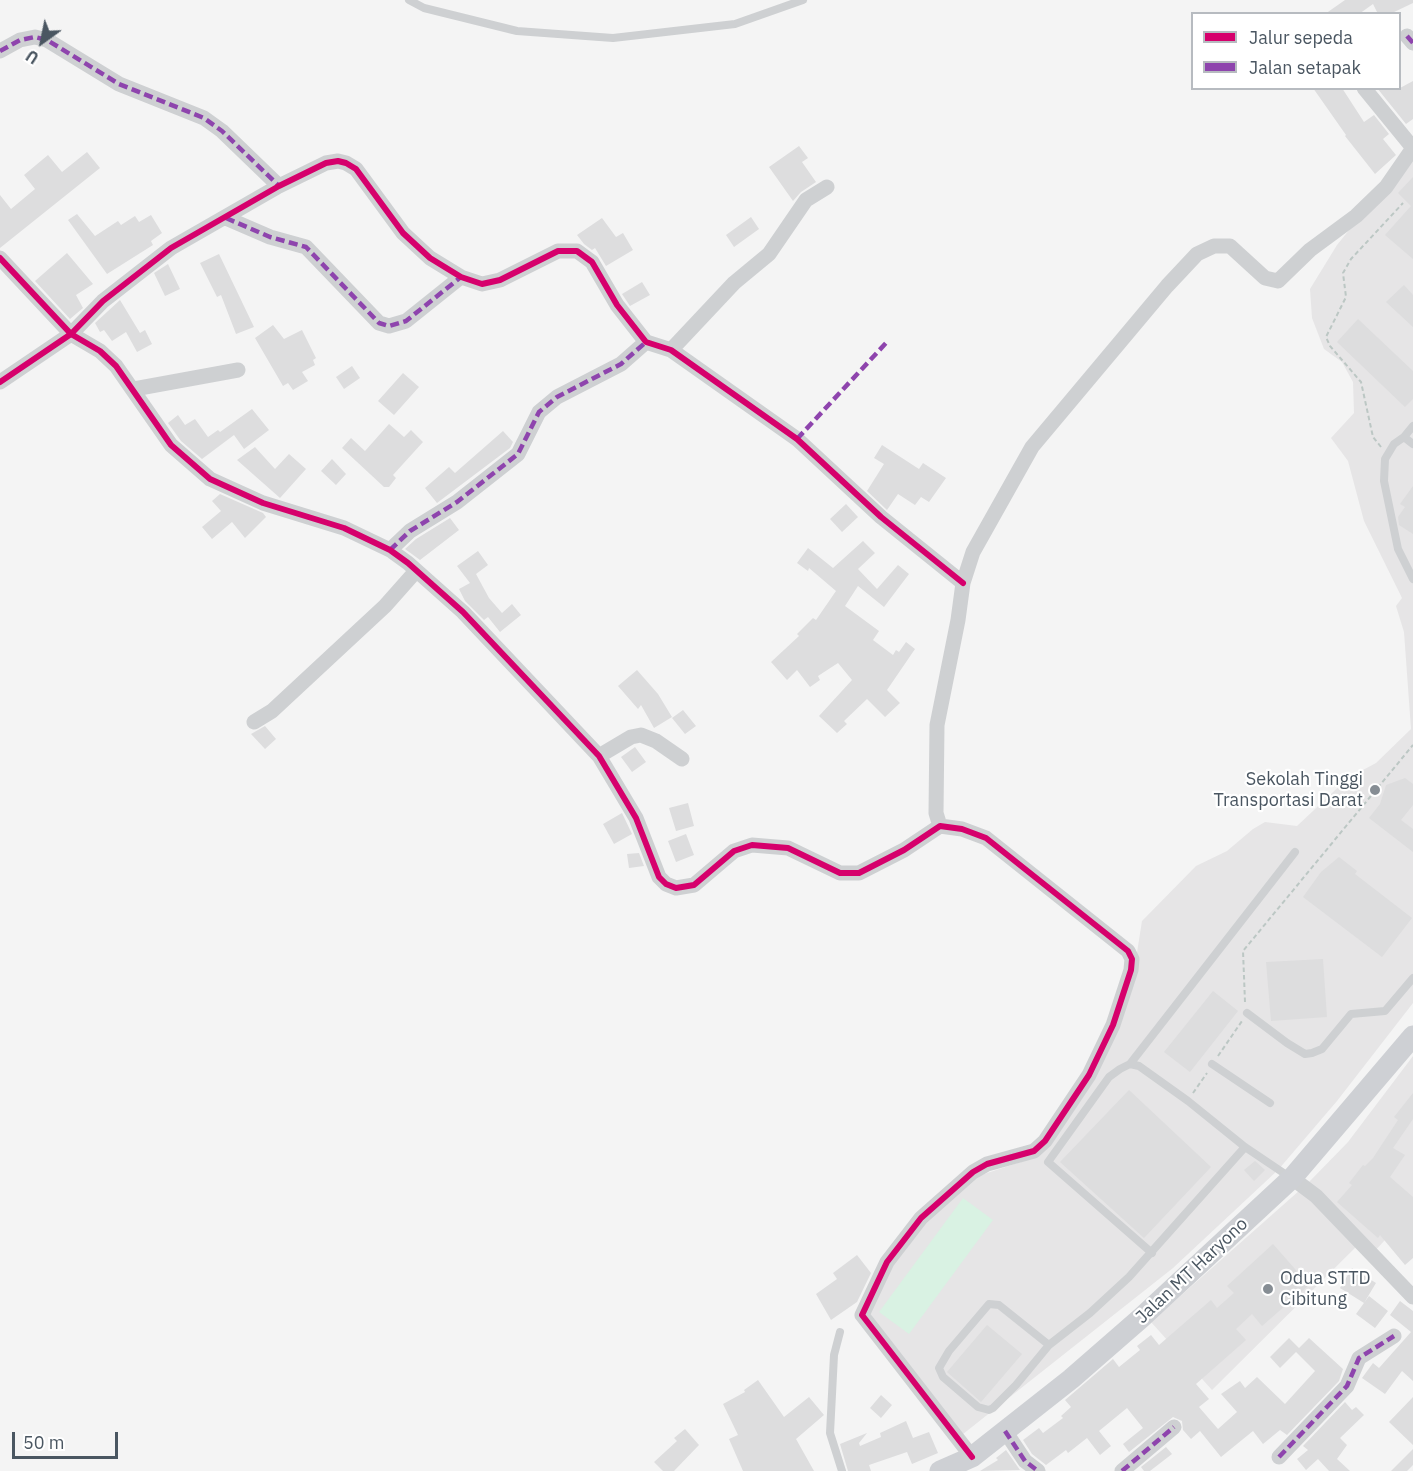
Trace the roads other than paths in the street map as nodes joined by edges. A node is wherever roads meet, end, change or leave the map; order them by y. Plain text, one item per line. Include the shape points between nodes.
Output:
1 (409, 0) edge
2 (803, 0) edge
3 (0, 51) edge
4 (1366, 90) edge
5 (1413, 148) edge
6 (279, 186) junction
7 (827, 187) dead end
8 (226, 218) junction
9 (0, 258) edge
10 (460, 278) junction
11 (71, 334) junction
12 (646, 342) junction
13 (671, 350) junction
14 (238, 370) dead end
15 (0, 382) edge
16 (134, 389) junction
17 (1413, 426) edge
18 (1404, 437) junction
19 (1413, 444) edge
20 (390, 550) junction
21 (416, 571) junction
22 (1413, 579) edge
23 (963, 583) junction
24 (254, 722) dead end
25 (599, 756) junction
26 (682, 759) dead end
27 (940, 826) junction
28 (1295, 852) dead end
29 (1413, 978) edge
30 (1246, 1013) road end
31 (1413, 1036) edge
32 (1130, 1064) junction
33 (1212, 1064) road end
34 (1270, 1103) dead end
35 (1245, 1147) junction
36 (1292, 1178) junction
37 (1152, 1253) junction
38 (1413, 1297) edge
39 (840, 1332) dead end
40 (1394, 1336) dead end
41 (1049, 1345) junction
42 (1174, 1427) dead end
43 (1005, 1431) junction
44 (972, 1457) junction
45 (1278, 1457) dead end
46 (842, 1471) edge
47 (940, 1471) edge
48 (1038, 1471) edge
49 (1122, 1471) edge

1 - 2 lane via 424,8 517,31 613,38 735,24
3 - 6 street via 20,40 47,40 119,84 204,118
4 - 5 street
5 - 23 street via 1386,187 1278,280 1265,278 1230,246 1222,244 1197,254 1032,447 973,552
6 - 8 street
6 - 10 street via 326,163 346,163 356,169 403,233
7 - 13 street via 806,200 769,254 734,283
8 - 10 street via 306,247 379,323 389,326 406,321
8 - 11 street via 164,254 104,301
9 - 11 street
10 - 12 street via 482,284 491,282 558,250 577,251 592,262 617,305
11 - 15 street
11 - 16 street via 100,351
12 - 13 street
12 - 20 street via 621,364 557,397 539,412 518,454 458,502 410,531
13 - 23 street via 797,439 881,517
14 - 16 street
16 - 20 street via 171,445 210,479 262,503 344,528
17 - 18 lane
18 - 19 lane
18 - 22 lane via 1387,453 1384,481 1398,549
20 - 21 street
21 - 24 street via 385,606 272,711
21 - 25 street via 463,612
23 - 27 street via 938,725 936,813
25 - 26 street via 641,735
25 - 27 street via 636,818 659,877 676,888 694,885 734,851 752,845 788,848 840,873 859,873
27 - 44 street via 986,837 1128,951 1132,959 1113,1025 1089,1075 1045,1141 1034,1151 987,1164 921,1218 887,1263 862,1315
28 - 32 lane
29 - 30 lane via 1385,1011 1352,1014 1322,1049 1312,1053 1305,1054
31 - 36 main road, Jalan MT Haryono
32 - 35 lane via 1139,1066 1188,1101
32 - 37 lane via 1109,1077 1048,1162
33 - 34 lane
35 - 36 lane
35 - 37 lane
36 - 38 street via 1316,1196
36 - 43 main road, Jalan MT Haryono via 1141,1318
37 - 41 lane via 1090,1313
39 - 46 lane via 834,1355 830,1433
40 - 45 street via 1359,1358 1347,1386
41 - 41 lane via 989,1410 969,1400 943,1377 939,1368 988,1304 999,1305
42 - 49 street
43 - 44 main road, Jalan MT Haryono
43 - 48 street via 1024,1461
44 - 47 main road, Jalan MT Haryono

